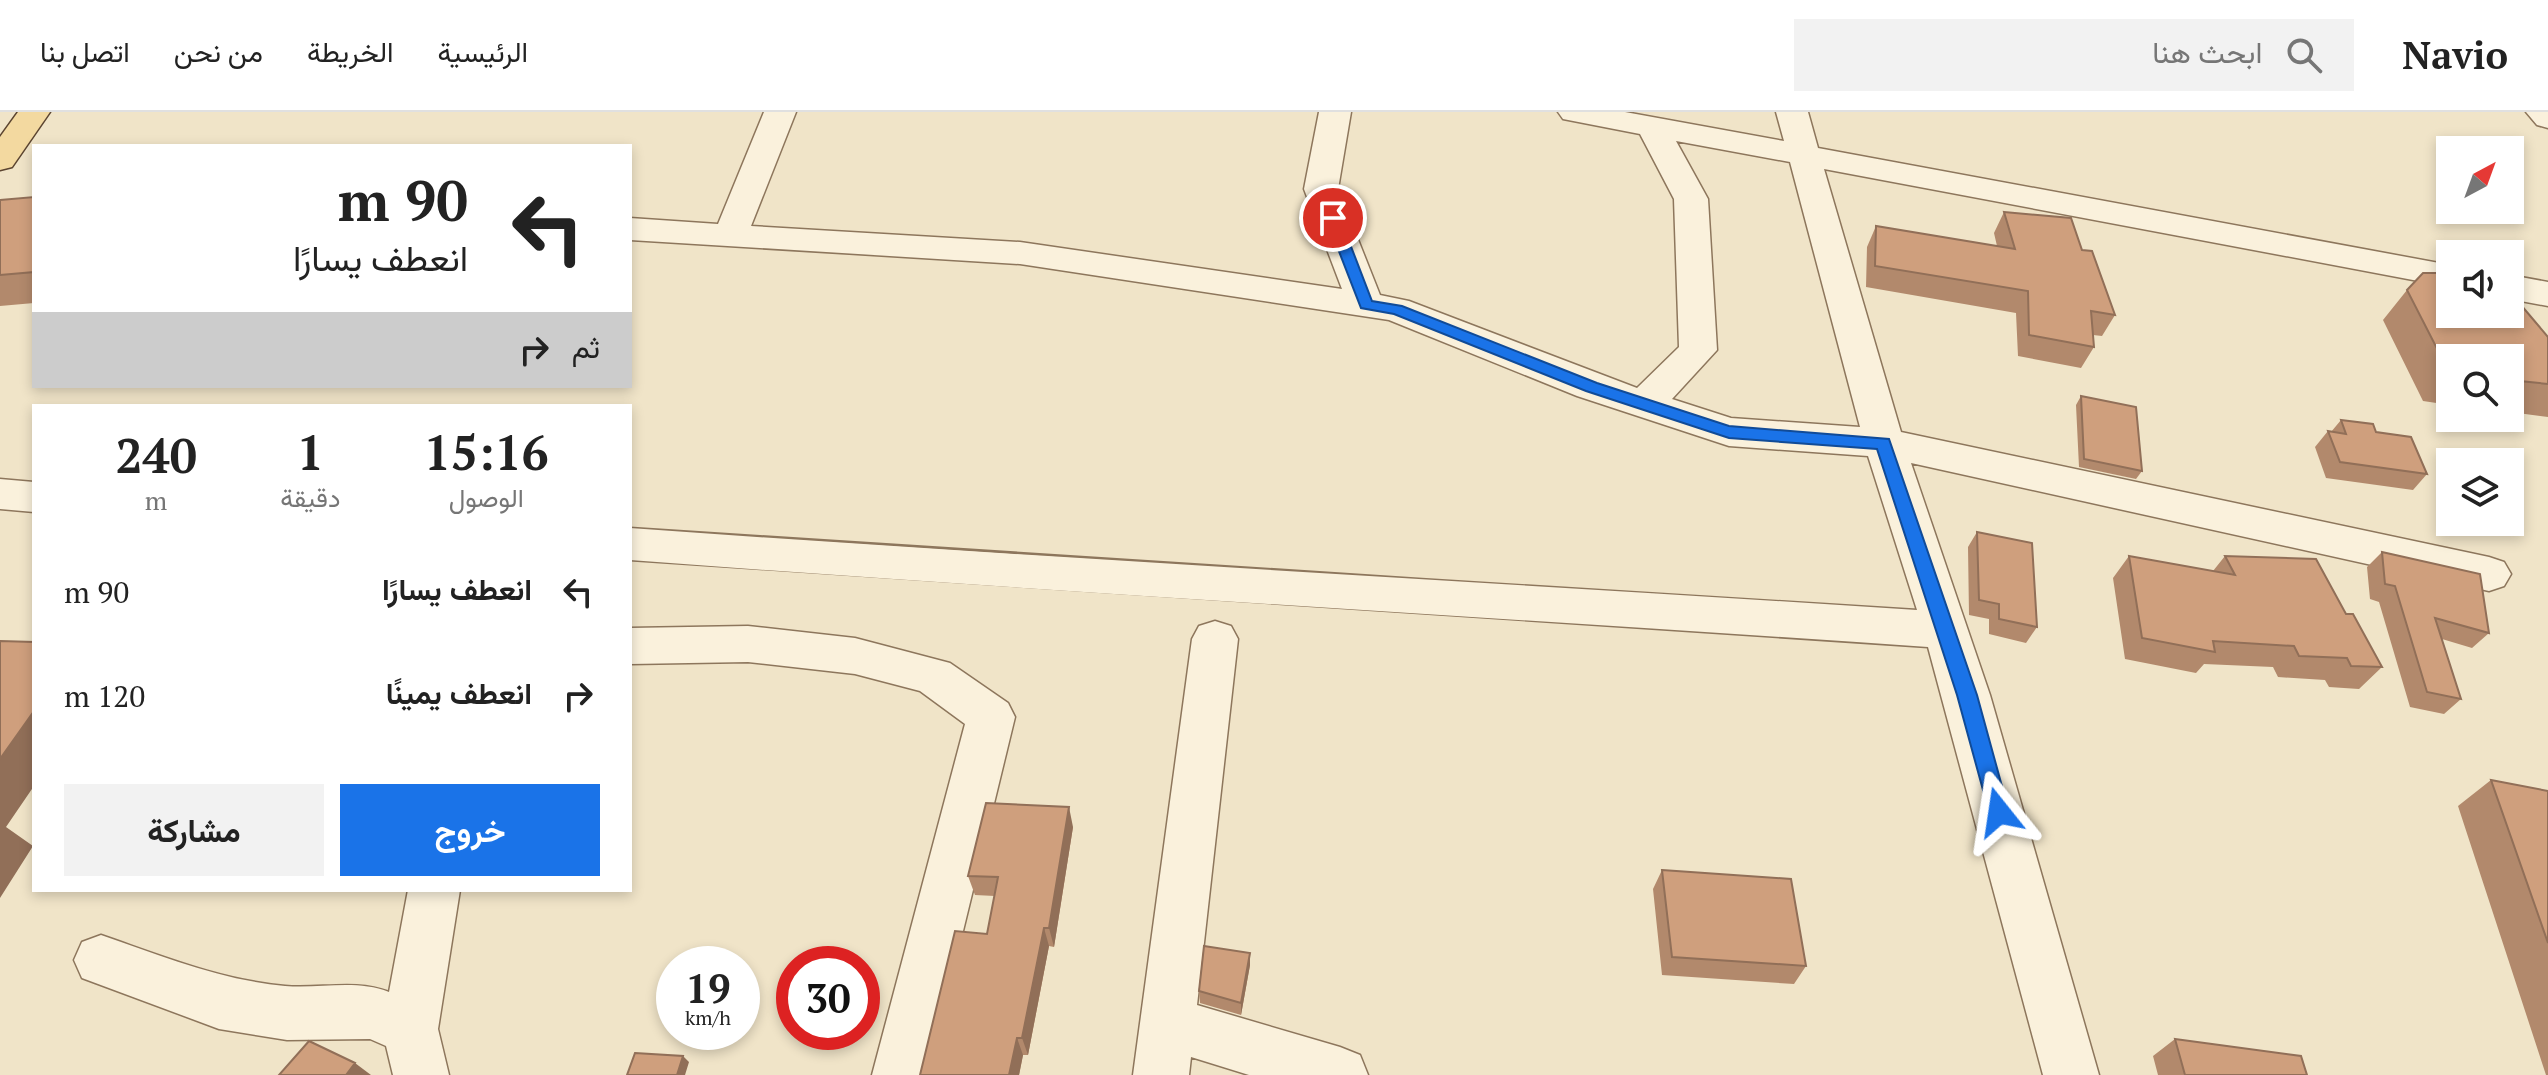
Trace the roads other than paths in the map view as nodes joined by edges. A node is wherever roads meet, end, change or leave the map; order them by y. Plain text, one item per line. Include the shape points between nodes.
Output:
1 (34, 112) edge
2 (780, 112) edge
3 (1335, 112) edge
4 (1574, 112) edge
5 (1792, 112) edge
6 (2542, 112) edge
7 (2548, 118) edge
8 (1652, 127) junction
9 (1803, 157) junction
10 (0, 160) edge
11 (632, 229) edge
12 (730, 236) junction
13 (2436, 273) edge
14 (2524, 290) edge
15 (2548, 294) edge
16 (1366, 305) junction
17 (1645, 404) junction
18 (1884, 443) junction
19 (632, 544) edge
20 (2489, 574) dead end
21 (1946, 630) junction
22 (1215, 639) dead end
23 (632, 646) edge
24 (434, 892) edge
25 (101, 960) dead end
26 (1164, 1049) edge
27 (416, 1052) edge
28 (900, 1075) edge
29 (1340, 1075) edge
30 (2071, 1075) edge

1 - 10 main road
2 - 12 street
3 - 16 street via 1321,189
4 - 8 street
5 - 9 street
6 - 7 street
8 - 9 street
8 - 17 street via 1691,199 1698,350
9 - 13 street
9 - 18 street
11 - 12 street
12 - 16 street via 1020,253
14 - 15 street
16 - 17 street via 1396,309
17 - 18 street via 1729,432
18 - 20 street
18 - 21 street
19 - 21 street
21 - 30 street
22 - 26 street
23 - 28 street via 748,644 855,656 934,676 991,717
24 - 27 street
25 - 27 street via 219,1003 287,1013 372,1012
26 - 29 street

